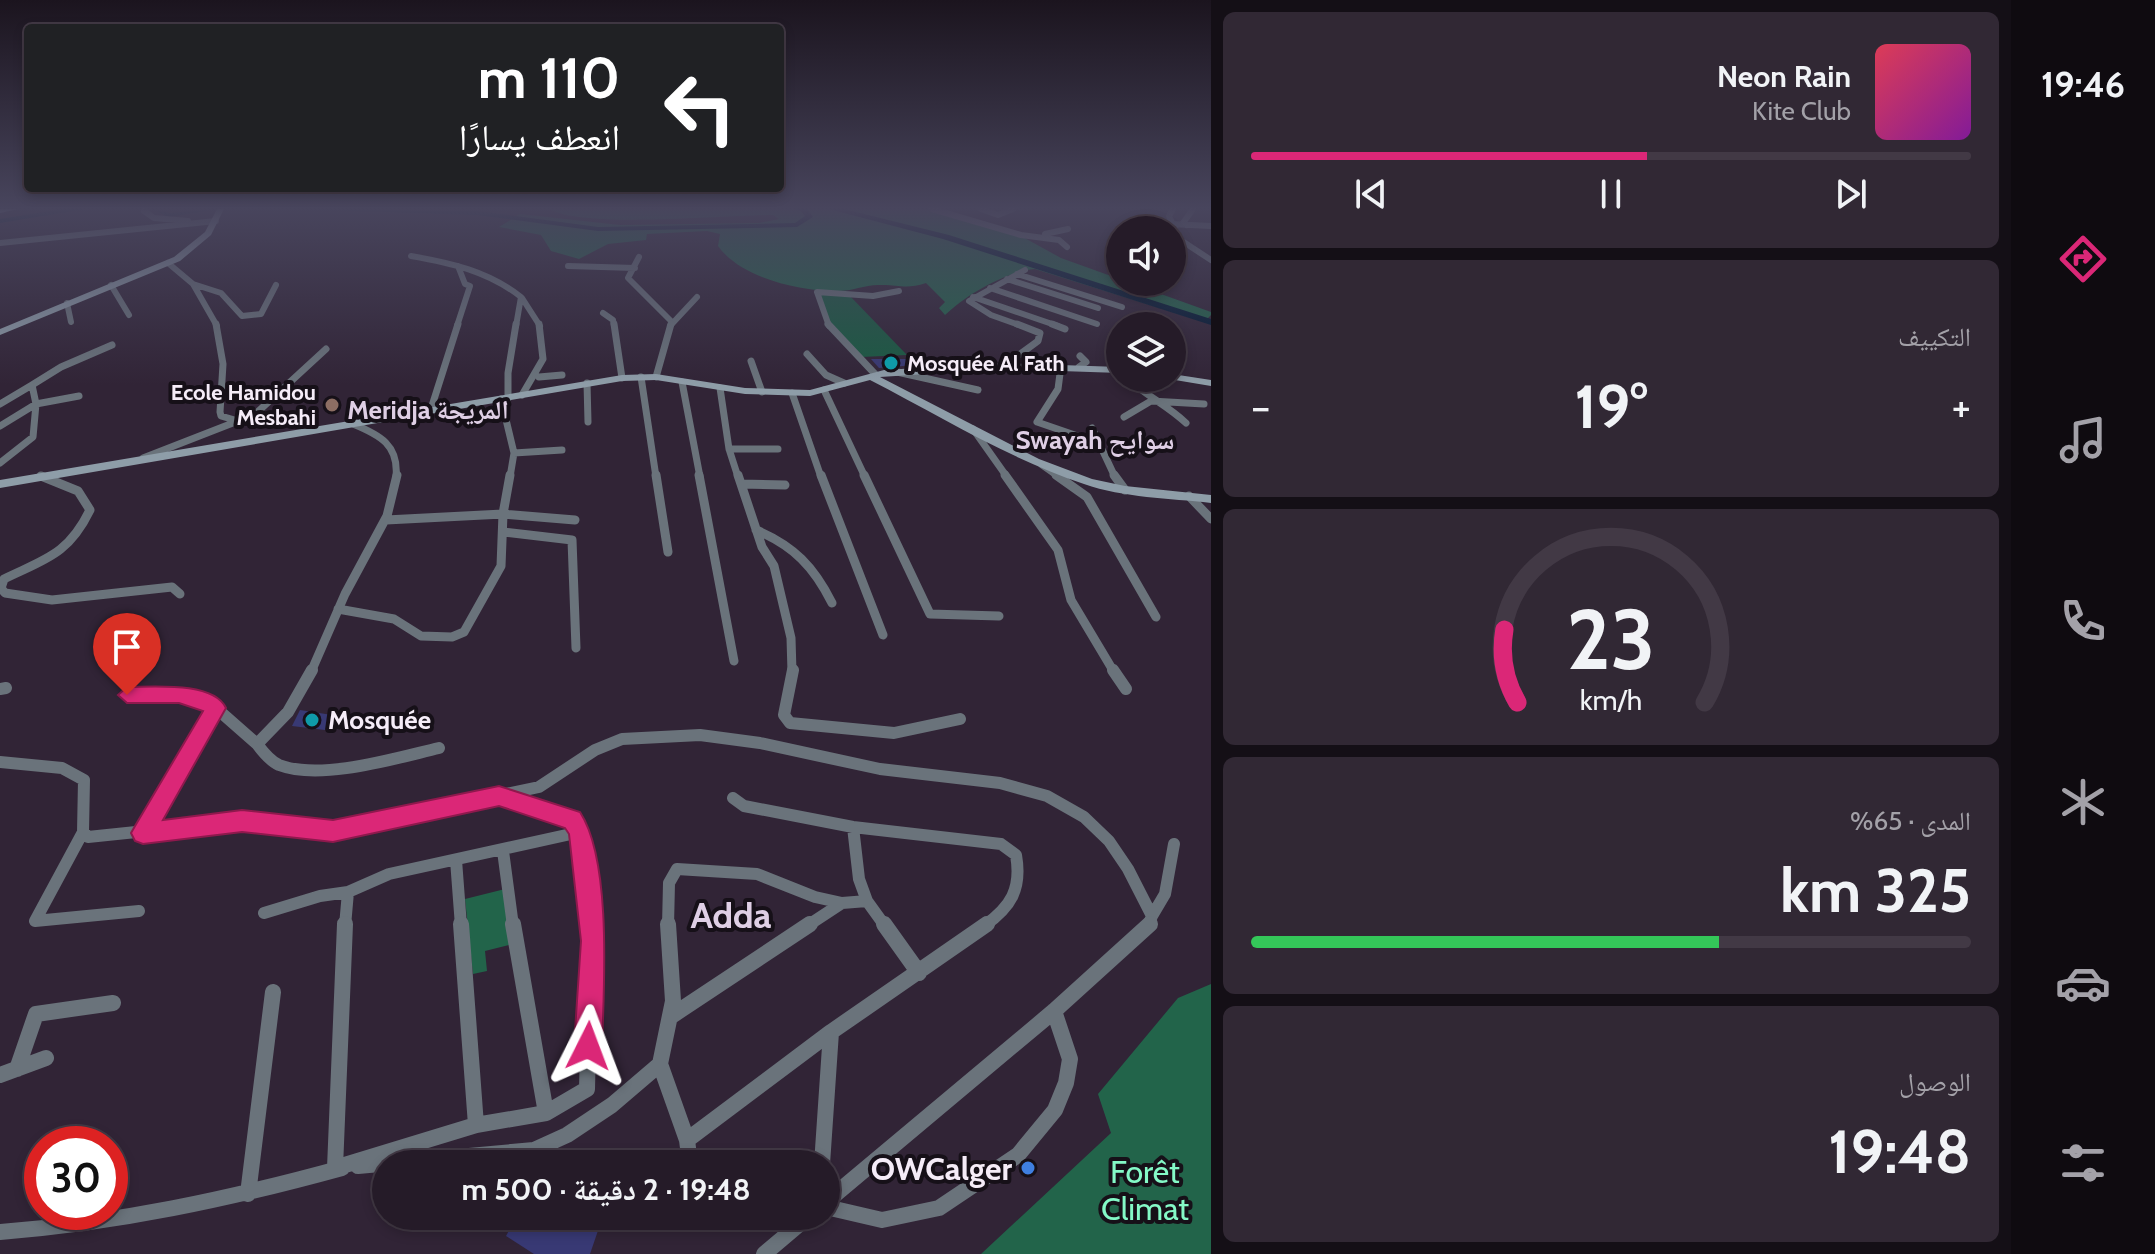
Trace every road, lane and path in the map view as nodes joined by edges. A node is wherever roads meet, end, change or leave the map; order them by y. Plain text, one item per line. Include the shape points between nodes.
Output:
1 (156, 268) edge
2 (173, 268) edge
3 (459, 268) edge
4 (472, 268) edge
5 (619, 268) edge
6 (635, 268) joint
7 (1025, 270) dead end
8 (1017, 274) junction
9 (1007, 279) junction
10 (193, 284) junction
11 (111, 285) junction
12 (276, 285) dead end
13 (990, 288) junction
14 (899, 291) dead end
15 (521, 297) junction
16 (697, 297) dead end
17 (973, 297) junction
18 (67, 303) junction
19 (1122, 307) dead end
20 (1098, 308) dead end
21 (603, 313) dead end
22 (129, 315) dead end
23 (670, 320) junction
24 (71, 322) dead end
25 (1097, 324) dead end
26 (1065, 329) dead end
27 (0, 332) edge
28 (112, 345) dead end
29 (326, 349) dead end
30 (807, 354) dead end
31 (751, 361) dead end
32 (1004, 366) junction
33 (1061, 366) junction
34 (1106, 368) edge
35 (897, 372) junction
36 (562, 375) dead end
37 (872, 375) junction
38 (539, 377) junction
39 (641, 377) junction
40 (656, 377) junction
41 (622, 378) junction
42 (1186, 379) edge
43 (682, 382) junction
44 (587, 383) junction
45 (844, 383) junction
46 (1211, 383) edge
47 (32, 385) junction
48 (720, 388) junction
49 (824, 390) junction
50 (978, 390) dead end
51 (762, 392) junction
52 (1142, 392) edge
53 (792, 393) junction
54 (522, 395) junction
55 (79, 396) dead end
56 (505, 399) junction
57 (1149, 399) junction
58 (0, 404) edge
59 (36, 404) junction
60 (1204, 404) dead end
61 (430, 412) junction
62 (1124, 417) dead end
63 (238, 421) junction
64 (588, 422) dead end
65 (1186, 423) dead end
66 (353, 424) junction
67 (0, 426) edge
68 (971, 426) junction
69 (1092, 428) dead end
70 (1098, 443) junction
71 (729, 449) junction
72 (778, 449) dead end
73 (562, 450) dead end
74 (514, 453) junction
75 (143, 458) junction
76 (1035, 461) junction
77 (0, 463) edge
78 (41, 476) junction
79 (0, 484) edge
80 (741, 484) junction
81 (785, 485) dead end
82 (1125, 490) junction
83 (1189, 496) junction
84 (1211, 499) edge
85 (503, 514) junction
86 (1211, 519) edge
87 (386, 520) junction
88 (575, 520) dead end
89 (756, 530) junction
90 (503, 532) junction
91 (668, 552) dead end
92 (180, 594) dead end
93 (832, 603) dead end
94 (338, 609) junction
95 (999, 616) dead end
96 (1156, 617) dead end
97 (883, 635) dead end
98 (576, 648) dead end
99 (734, 661) dead end
100 (1126, 689) dead end
101 (127, 695) dead end
102 (216, 708) junction
103 (960, 719) dead end
104 (257, 744) junction
105 (439, 748) dead end
106 (1, 763) edge
107 (499, 796) junction
108 (733, 798) dead end
109 (853, 827) junction
110 (83, 832) junction
111 (580, 832) junction
112 (143, 833) junction
113 (1174, 844) dead end
114 (503, 851) junction
115 (456, 860) junction
116 (348, 892) junction
117 (867, 901) junction
118 (842, 903) junction
119 (139, 911) dead end
120 (264, 913) dead end
121 (1152, 916) junction
122 (919, 973) junction
123 (273, 992) dead end
124 (113, 1003) dead end
125 (1054, 1011) junction
126 (670, 1017) junction
127 (831, 1032) junction
128 (46, 1058) dead end
129 (660, 1064) junction
130 (17, 1069) junction
131 (0, 1075) edge
132 (546, 1113) junction
133 (476, 1125) junction
134 (687, 1140) junction
135 (688, 1150) edge
136 (823, 1150) edge
137 (335, 1168) junction
138 (840, 1193) edge
139 (248, 1194) junction
140 (840, 1209) edge
141 (792, 1230) edge
142 (0, 1232) edge
143 (764, 1254) edge

1 - 11 street
2 - 10 street
3 - 61 street via 470,286
4 - 15 street via 506,283
5 - 6 street
6 - 23 street via 628,278 632,284
7 - 8 street
8 - 9 street
8 - 19 street
9 - 13 street
9 - 20 street
10 - 12 street via 217,291 235,313 249,317 261,314
10 - 63 street via 216,315 223,374 218,409 221,416
11 - 18 street
11 - 22 street
13 - 17 street
13 - 25 street
14 - 37 street via 873,296 817,292 827,324
15 - 38 street via 544,335
15 - 56 street
16 - 23 street
17 - 26 street
17 - 32 street via 969,301 974,306 1042,337
18 - 24 street
18 - 27 street
21 - 41 street via 613,320
23 - 40 street
28 - 47 street
29 - 63 street via 251,418
30 - 45 street via 826,375
31 - 51 street
32 - 33 street
32 - 35 street
33 - 34 street via 1080,361
33 - 70 street via 1053,402 1037,422
35 - 37 street
35 - 50 street
36 - 38 street
37 - 45 street
37 - 68 street
38 - 54 street
39 - 40 street
39 - 41 street
39 - 91 street
40 - 43 street
41 - 44 street
42 - 46 street
43 - 48 street
43 - 99 street
44 - 54 street
44 - 64 street
45 - 49 street
47 - 58 street
47 - 59 street
48 - 51 street
48 - 71 street
49 - 53 street
49 - 95 street via 930,614
51 - 53 street
52 - 57 street
53 - 97 street
54 - 56 street
55 - 59 street
56 - 61 street
56 - 74 street
57 - 60 street
57 - 62 street
57 - 65 street via 1178,413
59 - 67 street
59 - 77 street via 31,441
61 - 66 street
63 - 75 street
66 - 75 street
66 - 87 street via 382,436 398,459
68 - 76 street
68 - 100 street via 1058,550 1075,610
69 - 70 street
70 - 82 street
71 - 72 street
71 - 80 street
73 - 74 street
74 - 85 street
75 - 78 street
76 - 82 street
76 - 96 street via 1087,497
78 - 79 street
78 - 92 street via 71,486 89,501 90,510 57,552 4,579 5,593 52,600 172,587
80 - 81 street
80 - 89 street
82 - 83 street
83 - 84 street
83 - 86 street
85 - 87 street
85 - 88 street
85 - 90 street
87 - 94 street
89 - 93 street via 785,541 807,558
89 - 103 street via 774,566 791,638 793,669 783,709 790,723 894,733
90 - 94 street via 501,566 464,632 421,636 394,619
90 - 98 street via 572,540
94 - 104 street via 310,678 288,715
101 - 102 street via 179,695
102 - 104 street
102 - 112 street
104 - 105 street via 278,765 301,769
106 - 110 street via 62,768 84,780
107 - 111 street via 572,820
107 - 112 street via 333,831 250,821
107 - 121 street via 557,779 602,745 671,734 753,741 881,769 995,782 1041,792 1091,823 1123,855
108 - 109 street via 744,806
109 - 117 street
109 - 122 street via 1001,844 1016,855 1018,894 1004,912
110 - 112 street via 99,838
110 - 119 street via 35,921
111 - 114 street
111 - 132 street via 593,941 587,1089
113 - 121 street via 1165,894
114 - 115 street
114 - 132 street
115 - 116 street via 389,874
115 - 133 street
116 - 120 street
116 - 137 street
117 - 118 street
117 - 122 street
118 - 126 street
118 - 126 street via 757,874 677,869 669,883 667,909 673,964
121 - 125 street via 1150,924
122 - 127 street
123 - 139 street
124 - 130 street via 36,1014
125 - 138 street
125 - 140 street via 1070,1059 1066,1083 1055,1110 1018,1155 939,1208 882,1220
126 - 129 street
127 - 134 street
127 - 136 street
128 - 130 street
129 - 134 street
129 - 137 street via 612,1105 534,1150
130 - 131 street
132 - 133 street
133 - 137 street
134 - 135 street
137 - 139 street
139 - 142 street via 89,1225
141 - 143 street

